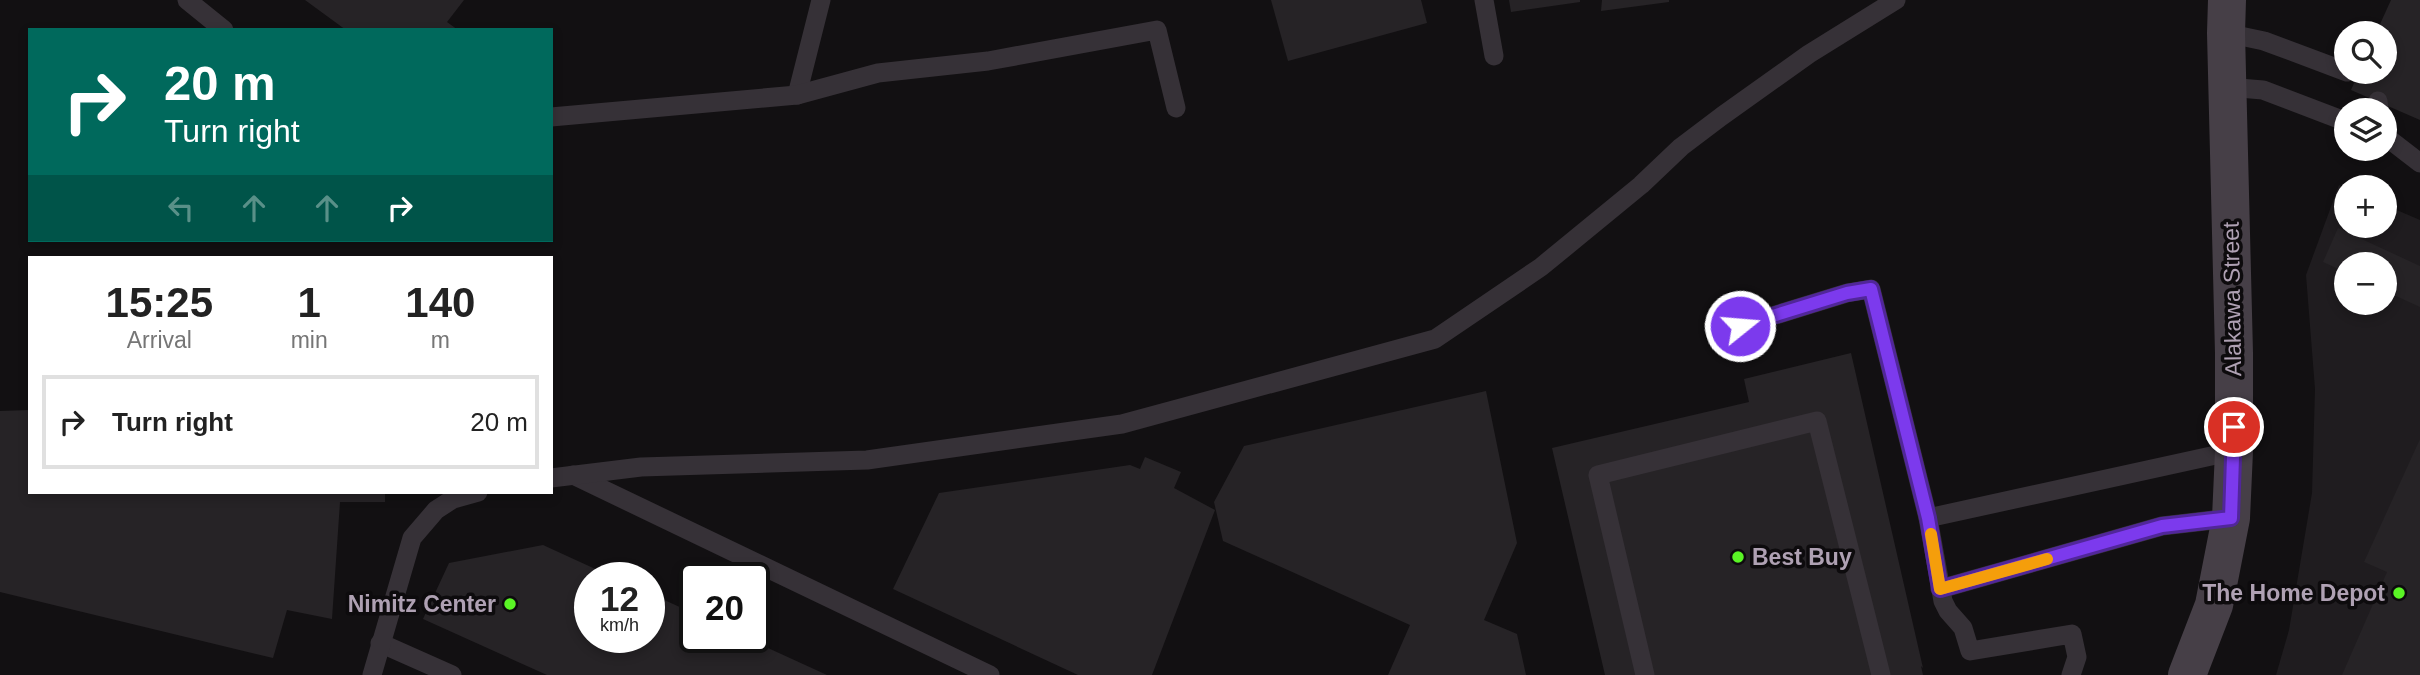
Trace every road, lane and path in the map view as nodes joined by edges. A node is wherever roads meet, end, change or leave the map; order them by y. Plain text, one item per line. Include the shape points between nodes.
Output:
1 (187, 0) edge
2 (821, 0) edge
3 (1484, 0) edge
4 (1896, 0) edge
5 (2227, 17) edge
6 (222, 28) edge
7 (1494, 56) dead end
8 (2334, 67) edge
9 (2227, 87) junction
10 (797, 94) junction
11 (1176, 108) dead end
12 (553, 117) edge
13 (2334, 117) edge
14 (2397, 145) edge
15 (2420, 163) edge
16 (1740, 326) dead end
17 (2234, 451) junction
18 (572, 474) junction
19 (553, 478) edge
20 (471, 494) edge
21 (1928, 518) junction
22 (2231, 518) junction
23 (1940, 589) junction
24 (380, 643) junction
25 (372, 675) edge
26 (452, 675) edge
27 (990, 675) edge
28 (1644, 675) edge
29 (1881, 675) edge
30 (2071, 675) edge
31 (2187, 675) edge

1 - 6 lane
2 - 10 lane
3 - 7 lane
4 - 18 lane via 1722,116 1541,267 1434,339 1122,424 867,460 641,467
5 - 8 lane via 2264,41
5 - 9 main road, Alakawa Street
9 - 13 lane via 2263,90
9 - 17 main road, Alakawa Street
10 - 11 lane via 878,73 988,61 1157,30
10 - 12 lane
14 - 15 lane
16 - 21 lane via 1871,289
17 - 21 lane
17 - 22 main road, Alakawa Street
18 - 19 lane
18 - 27 lane
20 - 24 lane via 436,510 412,538
21 - 23 lane
22 - 23 lane via 2162,526
22 - 31 main road, Alakawa Street via 2214,605
23 - 30 lane via 1948,611 1963,628 1970,651 2072,634 2077,657
24 - 25 lane
24 - 26 lane
28 - 29 lane via 1598,475 1817,421

